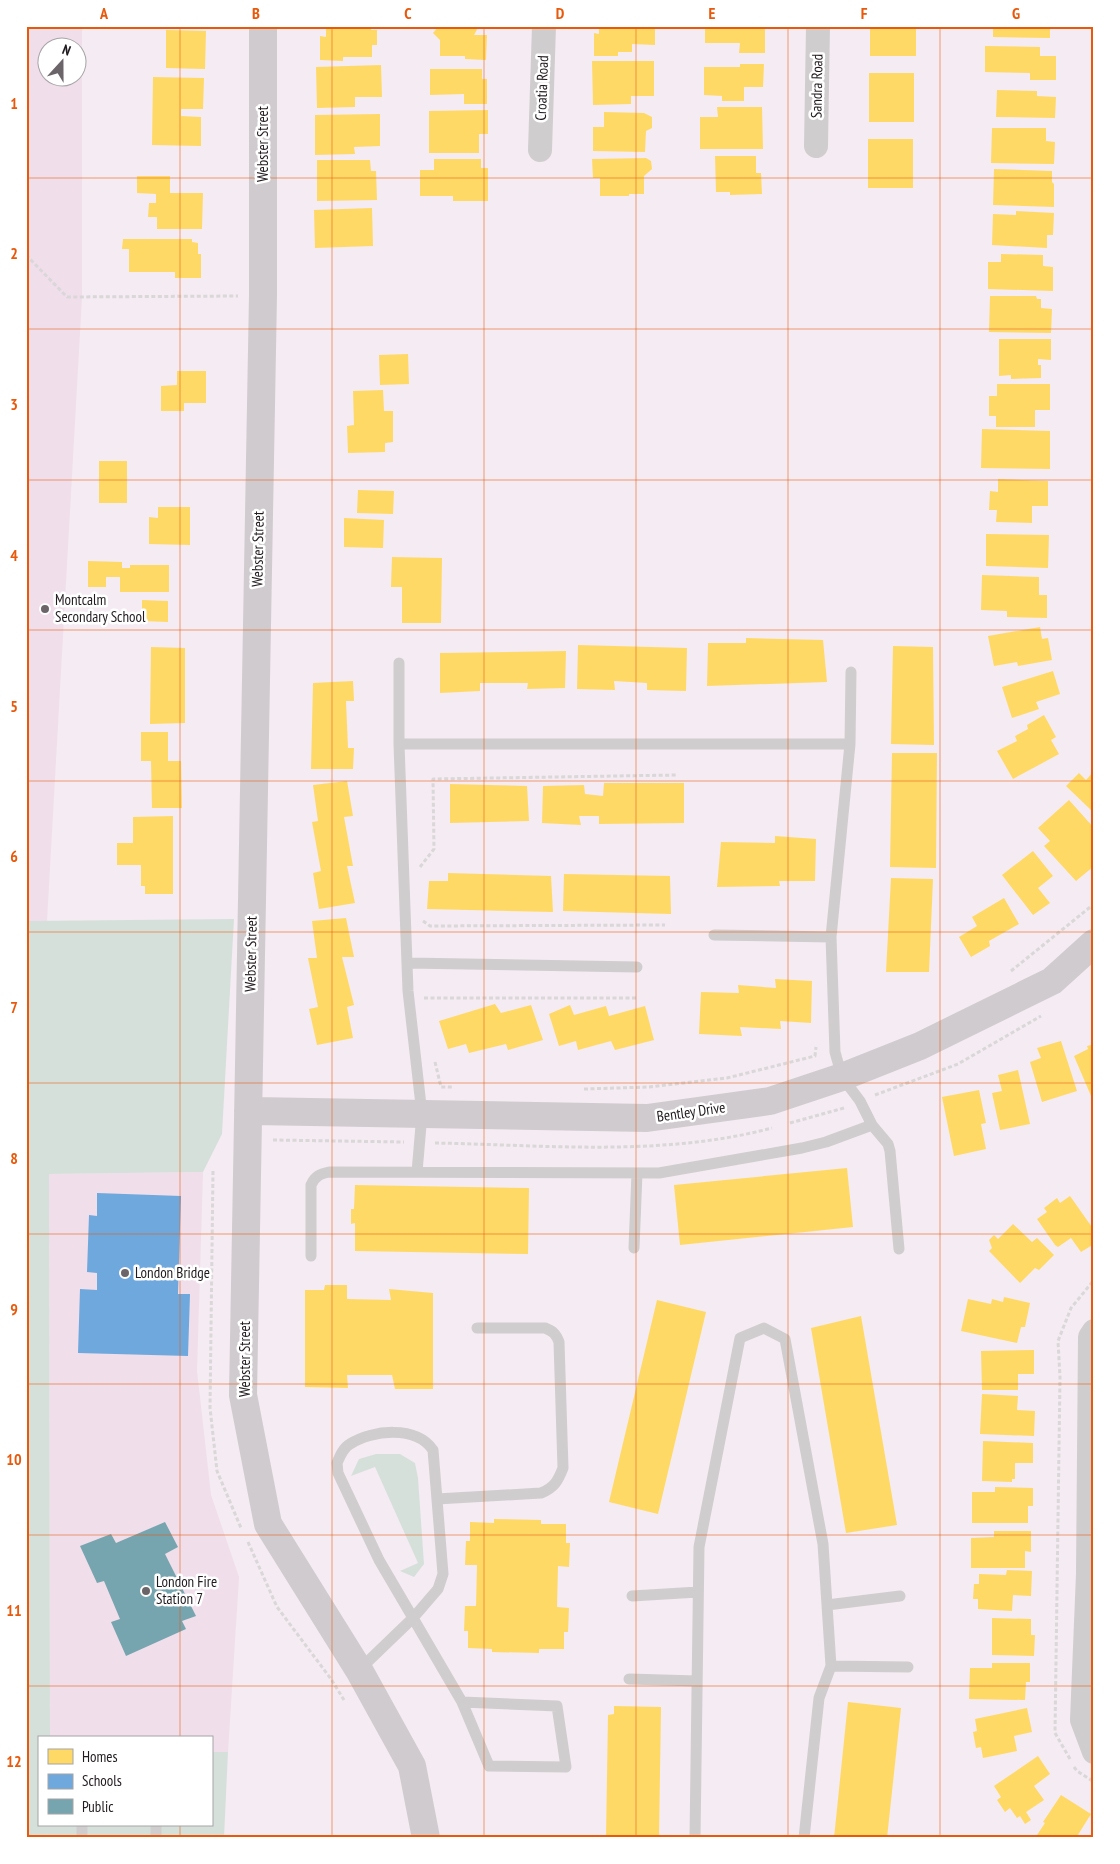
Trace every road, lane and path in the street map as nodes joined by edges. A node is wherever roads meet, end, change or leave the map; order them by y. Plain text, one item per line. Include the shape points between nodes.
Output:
1 (263, 26) edge
2 (544, 26) edge
3 (818, 26) edge
4 (816, 146) dead end
5 (540, 150) dead end
6 (26, 255) edge
7 (263, 295) junction
8 (399, 663) dead end
9 (851, 672) dead end
10 (399, 744) junction
11 (850, 744) junction
12 (677, 775) dead end
13 (419, 868) dead end
14 (1094, 904) edge
15 (418, 917) dead end
16 (665, 925) dead end
17 (714, 935) dead end
18 (831, 937) junction
19 (1094, 943) edge
20 (408, 963) junction
21 (637, 967) dead end
22 (1010, 971) dead end
23 (419, 998) dead end
24 (636, 998) dead end
25 (1049, 1011) dead end
26 (816, 1046) dead end
27 (815, 1056) junction
28 (435, 1060) dead end
29 (838, 1064) junction
30 (461, 1087) dead end
31 (579, 1090) dead end
32 (860, 1100) junction
33 (248, 1111) junction
34 (422, 1114) junction
35 (788, 1124) dead end
36 (872, 1125) junction
37 (778, 1126) dead end
38 (421, 1142) junction
39 (273, 1149) dead end
40 (213, 1171) dead end
41 (417, 1172) junction
42 (637, 1173) junction
43 (634, 1248) dead end
44 (899, 1249) dead end
45 (311, 1256) dead end
46 (1094, 1280) edge
47 (477, 1328) dead end
48 (1094, 1331) edge
49 (437, 1499) junction
50 (1091, 1574) edge
51 (698, 1592) junction
52 (632, 1596) dead end
53 (900, 1596) dead end
54 (827, 1605) junction
55 (413, 1618) junction
56 (831, 1666) junction
57 (908, 1667) dead end
58 (359, 1670) junction
59 (331, 1679) dead end
60 (629, 1679) dead end
61 (697, 1682) junction
62 (462, 1702) junction
63 (1094, 1752) edge
64 (1094, 1782) edge
65 (426, 1838) edge
66 (695, 1838) edge
67 (804, 1838) edge

1 - 7 street, Webster Street
2 - 5 street, Croatia Road
3 - 4 street, Sandra Road
6 - 7 path via 67,297
7 - 33 street, Webster Street
8 - 10 lane
9 - 11 lane
10 - 11 lane
10 - 20 lane
11 - 18 lane
12 - 13 path via 433,778 434,849
14 - 22 path
15 - 16 path via 430,926
17 - 18 lane
18 - 29 lane
19 - 29 street, Bentley Drive via 1052,981 920,1046
20 - 21 lane
20 - 34 lane via 408,991
23 - 24 path
25 - 32 path via 958,1064
26 - 27 path
27 - 29 path
27 - 31 path via 727,1078 649,1087
28 - 30 path via 441,1087
29 - 32 lane
29 - 34 street, Bentley Drive via 770,1101 647,1118
32 - 35 path via 844,1108
32 - 36 lane
33 - 34 street, Bentley Drive
33 - 58 street, Webster Street via 243,1395 268,1524
34 - 38 lane
36 - 42 lane via 802,1148 659,1173
36 - 44 lane via 890,1151
37 - 38 path via 691,1144 614,1147
38 - 39 path via 273,1139
38 - 41 lane
40 - 59 path via 210,1408 217,1471 277,1607
41 - 42 lane
41 - 45 lane via 319,1174 311,1185
42 - 43 lane
46 - 64 path via 1071,1308 1058,1341 1054,1733 1077,1771
47 - 49 lane via 545,1328 557,1336 560,1342 563,1468 555,1485 541,1494
48 - 50 street via 1090,1337
49 - 55 lane via 443,1574 438,1589
49 - 55 lane via 432,1450 428,1442 390,1432 375,1434 348,1445 340,1455 338,1473 379,1560
50 - 63 street via 1082,1720
51 - 52 lane
51 - 54 lane via 699,1547 740,1338 764,1328 785,1339 823,1544
51 - 61 lane
53 - 54 lane
54 - 56 lane
55 - 58 lane
55 - 62 lane
56 - 57 lane
56 - 67 lane via 819,1698
58 - 65 street, Webster Street via 412,1766
60 - 61 lane
61 - 66 lane
62 - 62 lane via 489,1766 566,1767 557,1706

